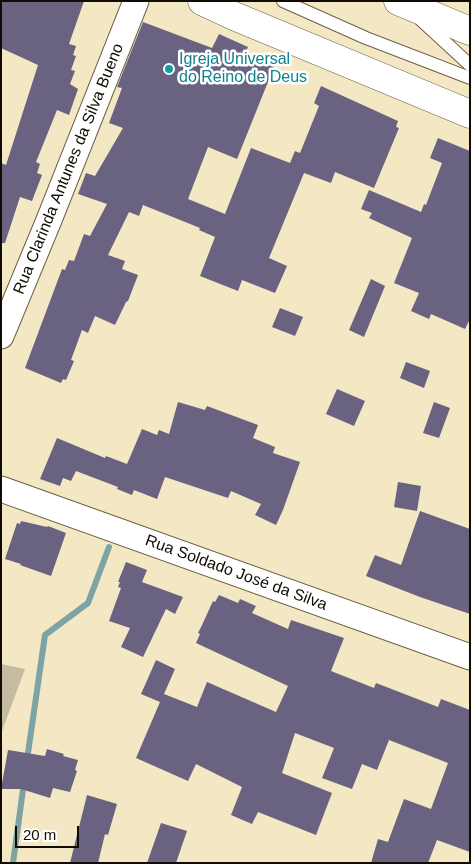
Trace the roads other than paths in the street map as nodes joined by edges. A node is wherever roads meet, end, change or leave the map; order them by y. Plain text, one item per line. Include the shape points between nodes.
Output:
1 (136, 1) edge
2 (202, 1) edge
3 (283, 1) edge
4 (401, 2) edge
5 (470, 31) edge
6 (470, 65) edge
7 (470, 78) edge
8 (470, 114) edge
9 (1, 336) edge
10 (1, 489) edge
11 (470, 657) edge

1 - 9 street, Rua Clarinda Antunes da Silva Bueno
2 - 8 main road via 236,12
3 - 7 lane via 366,38
4 - 5 main road
4 - 6 lane
10 - 11 street, Rua Soldado José da Silva

